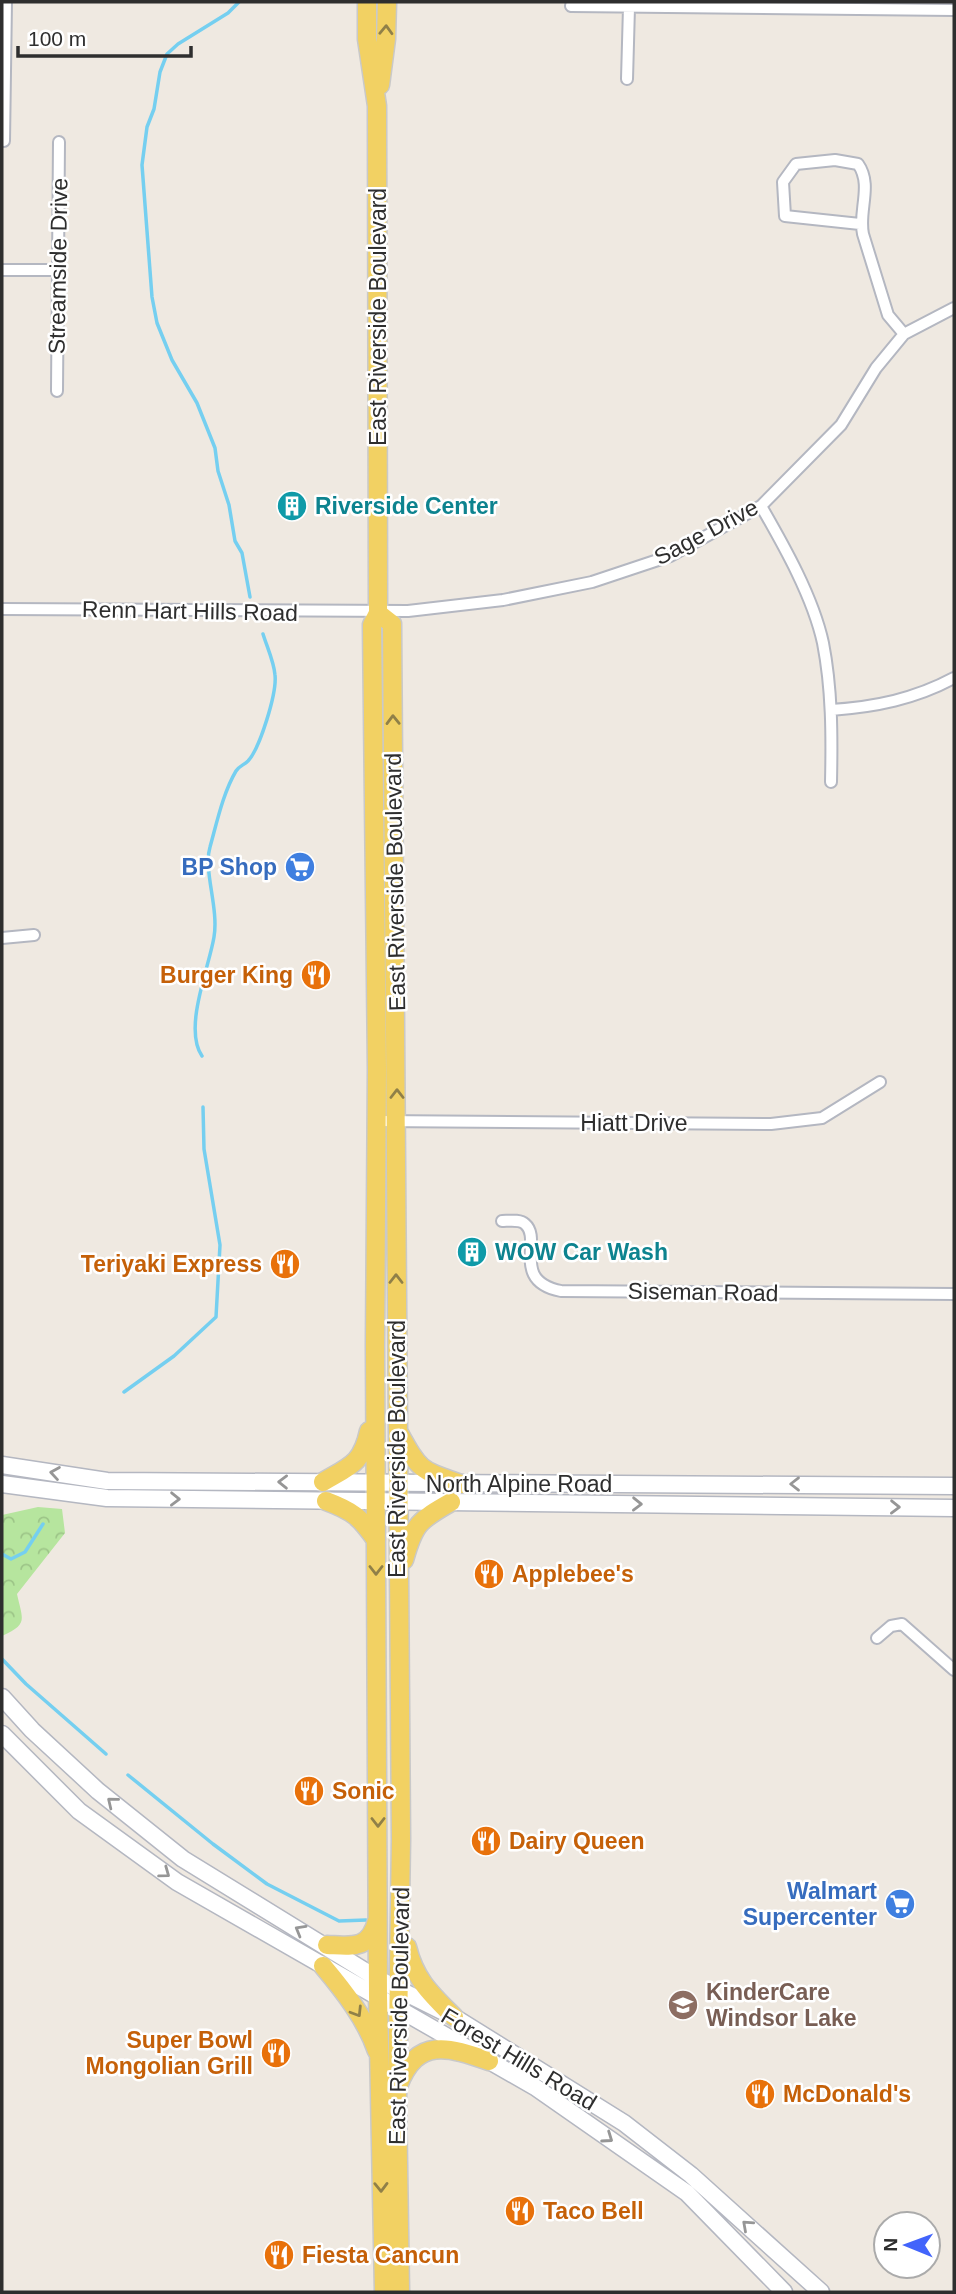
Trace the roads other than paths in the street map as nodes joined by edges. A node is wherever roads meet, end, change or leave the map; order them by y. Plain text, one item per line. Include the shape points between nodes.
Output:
1 (6, 2) edge
2 (367, 2) edge
3 (387, 2) edge
4 (571, 4) edge
5 (748, 5) edge
6 (920, 6) edge
7 (629, 7) junction
8 (954, 10) edge
9 (627, 79) dead end
10 (377, 106) junction
11 (4, 141) dead end
12 (59, 142) dead end
13 (860, 224) junction
14 (2, 270) edge
15 (57, 270) junction
16 (954, 308) edge
17 (904, 334) junction
18 (57, 391) dead end
19 (761, 506) junction
20 (2, 609) edge
21 (378, 613) junction
22 (954, 678) edge
23 (831, 710) junction
24 (831, 782) dead end
25 (34, 935) dead end
26 (2, 937) edge
27 (880, 1082) dead end
28 (377, 1121) junction
29 (397, 1121) junction
30 (502, 1221) dead end
31 (954, 1294) edge
32 (376, 1404) junction
33 (397, 1430) junction
34 (2, 1465) edge
35 (323, 1482) junction
36 (376, 1483) junction
37 (2, 1484) edge
38 (461, 1484) junction
39 (573, 1485) junction
40 (954, 1486) edge
41 (397, 1492) junction
42 (326, 1501) junction
43 (376, 1501) junction
44 (451, 1502) junction
45 (573, 1503) junction
46 (954, 1508) edge
47 (376, 1540) junction
48 (398, 1580) junction
49 (877, 1637) dead end
50 (954, 1670) edge
51 (2, 1697) edge
52 (2, 1734) edge
53 (400, 1898) junction
54 (378, 1904) junction
55 (327, 1945) junction
56 (323, 1966) junction
57 (378, 1987) junction
58 (400, 1991) junction
59 (399, 2010) junction
60 (454, 2017) junction
61 (489, 2061) junction
62 (381, 2063) junction
63 (397, 2090) junction
64 (384, 2292) edge
65 (400, 2292) edge
66 (785, 2292) edge
67 (821, 2292) edge

1 - 11 street
2 - 10 main road, East Riverside Boulevard via 367,40
10 -> 3 main road, East Riverside Boulevard
4 - 7 street
5 - 6 street
5 - 7 street
6 - 8 street
7 - 9 street
10 - 21 main road, East Riverside Boulevard
12 - 15 street, Streamside Drive
13 - 13 street via 865,189 864,172 858,164 835,160 796,164 783,182 785,216
13 - 17 street via 888,315
14 - 15 street
15 - 18 street, Streamside Drive
16 - 17 street, Sage Drive
17 - 19 street, Sage Drive via 876,368 841,425
19 - 21 street, Sage Drive via 670,555 592,582 503,600
19 - 23 street via 789,554 822,641
20 - 21 street, Renn Hart Hills Road
21 - 28 main road, East Riverside Boulevard via 372,625
29 -> 21 main road, East Riverside Boulevard via 392,624
22 - 23 street via 929,692 868,707
23 - 24 street
25 - 26 street
27 - 29 street, Hiatt Drive via 822,1118 771,1124
28 - 29 street, Hiatt Drive
28 - 32 main road, East Riverside Boulevard
33 -> 29 main road, East Riverside Boulevard
30 - 31 street, Siseman Road via 526,1224 534,1274 561,1291
32 - 35 main road via 365,1450 353,1464
32 - 36 main road, East Riverside Boulevard
33 - 38 main road via 416,1463 429,1473
33 - 41 main road, East Riverside Boulevard
35 -> 34 street, North Alpine Road via 107,1481
35 - 36 street, North Alpine Road
36 - 41 street, North Alpine Road
36 - 43 main road, East Riverside Boulevard
37 -> 42 street, North Alpine Road via 107,1498
38 - 39 street, North Alpine Road
38 - 41 street, North Alpine Road
40 -> 39 street, North Alpine Road
39 - 45 street
41 - 43 street, North Alpine Road
41 - 44 street, North Alpine Road
41 - 48 main road, East Riverside Boulevard
42 - 43 street, North Alpine Road
42 - 47 main road via 351,1510
43 - 47 main road, East Riverside Boulevard
44 - 45 street, North Alpine Road
44 - 48 main road via 423,1518 410,1537
45 -> 46 street, North Alpine Road
47 -> 54 main road, East Riverside Boulevard
48 - 53 main road, East Riverside Boulevard
49 - 50 street via 902,1624
55 -> 51 street, Forest Hills Road via 183,1859 98,1791
52 -> 56 street, Forest Hills Road via 79,1811 177,1882
53 - 58 main road, East Riverside Boulevard
53 - 60 main road via 411,1966 423,1986
54 - 55 main road via 378,1919 367,1941 355,1946
54 - 57 main road, East Riverside Boulevard
55 - 57 street, Forest Hills Road
56 - 57 street, Forest Hills Road
56 -> 62 main road via 362,2021
57 - 58 street, Forest Hills Road
57 - 59 street, Forest Hills Road
57 - 62 main road, East Riverside Boulevard
58 - 59 main road, East Riverside Boulevard
58 - 60 street, Forest Hills Road
59 - 61 street, Forest Hills Road
59 - 63 main road, East Riverside Boulevard
67 -> 60 street, Forest Hills Road via 691,2175 624,2123
61 - 63 main road via 443,2048 416,2059 403,2073
61 -> 66 street, Forest Hills Road via 535,2087 687,2193
62 -> 64 main road, East Riverside Boulevard
63 - 65 main road, East Riverside Boulevard

